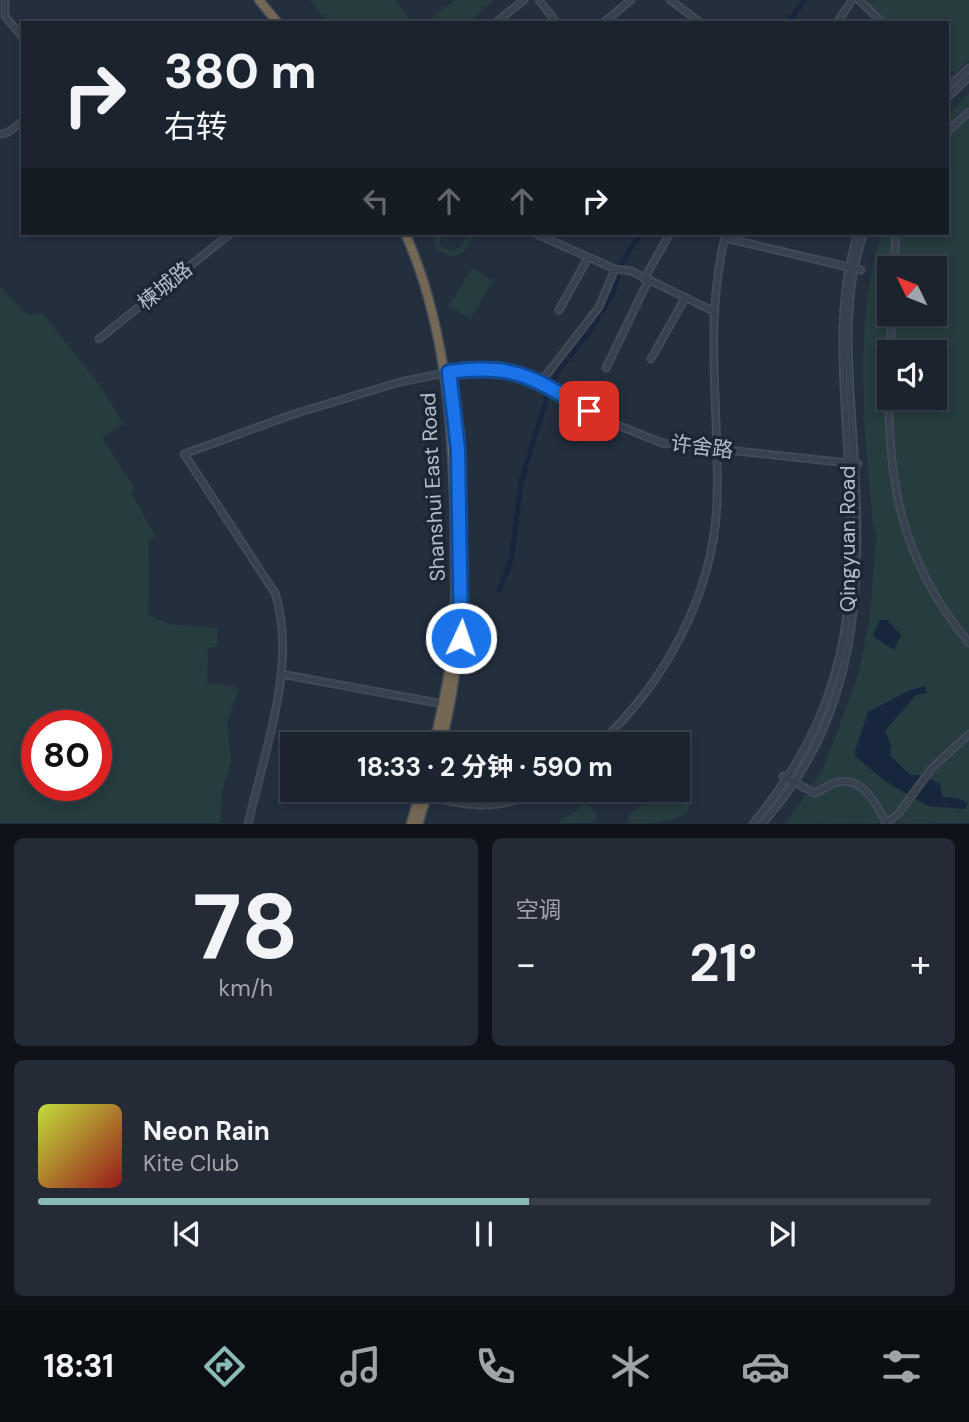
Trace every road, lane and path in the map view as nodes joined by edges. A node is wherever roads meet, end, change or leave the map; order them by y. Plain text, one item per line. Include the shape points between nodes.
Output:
1 (5, 0) edge
2 (259, 0) edge
3 (265, 0) edge
4 (524, 0) edge
5 (539, 0) edge
6 (631, 0) edge
7 (670, 0) edge
8 (852, 0) edge
9 (859, 0) edge
10 (276, 21) edge
11 (282, 21) edge
12 (498, 21) edge
13 (555, 21) edge
14 (605, 21) edge
15 (698, 21) edge
16 (838, 21) edge
17 (881, 21) edge
18 (21, 36) edge
19 (969, 68) edge
20 (969, 77) edge
21 (949, 83) edge
22 (949, 84) edge
23 (957, 88) junction
24 (949, 96) edge
25 (969, 112) edge
26 (21, 122) edge
27 (949, 130) edge
28 (0, 134) edge
29 (229, 235) edge
30 (410, 235) edge
31 (538, 235) edge
32 (669, 235) edge
33 (725, 235) edge
34 (858, 235) edge
35 (863, 235) edge
36 (896, 235) edge
37 (895, 256) edge
38 (589, 258) junction
39 (854, 269) junction
40 (615, 270) junction
41 (646, 280) junction
42 (684, 300) junction
43 (559, 310) dead end
44 (713, 311) junction
45 (99, 339) dead end
46 (651, 359) dead end
47 (606, 368) dead end
48 (447, 373) junction
49 (542, 384) junction
50 (888, 410) edge
51 (717, 450) junction
52 (854, 465) junction
53 (969, 643) edge
54 (281, 674) junction
55 (443, 704) junction
56 (437, 732) edge
57 (444, 732) edge
58 (610, 732) edge
59 (969, 734) edge
60 (788, 779) junction
61 (420, 802) edge
62 (422, 802) edge
63 (465, 802) edge
64 (509, 802) edge
65 (886, 823) edge
66 (248, 824) edge
67 (411, 824) edge
68 (418, 824) edge
69 (753, 824) edge
70 (762, 824) edge

1 - 18 street via 5,16
2 - 10 highway
3 - 11 highway
4 - 12 street
5 - 13 street
6 - 14 street
7 - 15 street
8 - 16 street
9 - 17 street
19 - 21 street
20 - 23 street
22 - 23 street
23 - 24 street
25 - 27 street
26 - 28 street
29 - 45 street, 楝城路
30 - 48 highway, Shanshui East Road
31 - 38 street
32 - 41 street
33 - 39 street
33 - 44 street
34 - 39 street, Qingyuan Road
35 - 39 street, Qingyuan Road
36 - 37 street
38 - 40 street
38 - 43 street
39 - 52 street, Qingyuan Road via 848,353
40 - 41 street via 630,271
40 - 49 street via 599,307
41 - 42 street
41 - 47 street
42 - 44 street
42 - 46 street
44 - 51 street
48 - 49 street, 许舍路 via 510,370
48 - 54 street, 许舍路 via 294,414 184,454 275,593 283,618
48 - 55 highway, Shanshui East Road via 453,444 455,610
48 - 57 highway, Shanshui East Road via 458,449 463,611 458,666
49 - 51 street, 许舍路 via 636,435
50 - 53 street via 888,440 908,543 943,611
51 - 52 street, 许舍路
51 - 58 street via 715,517 707,564 688,621 644,696
52 - 60 street, Qingyuan Road via 857,599 850,645 825,722
54 - 55 street
54 - 66 street
55 - 56 highway, Shanshui East Road
59 - 65 street
60 - 65 street via 814,793 839,782 859,785
60 - 69 street, Qingyuan Road
60 - 70 street, Qingyuan Road
61 - 67 highway
62 - 68 highway
63 - 64 street via 482,806

